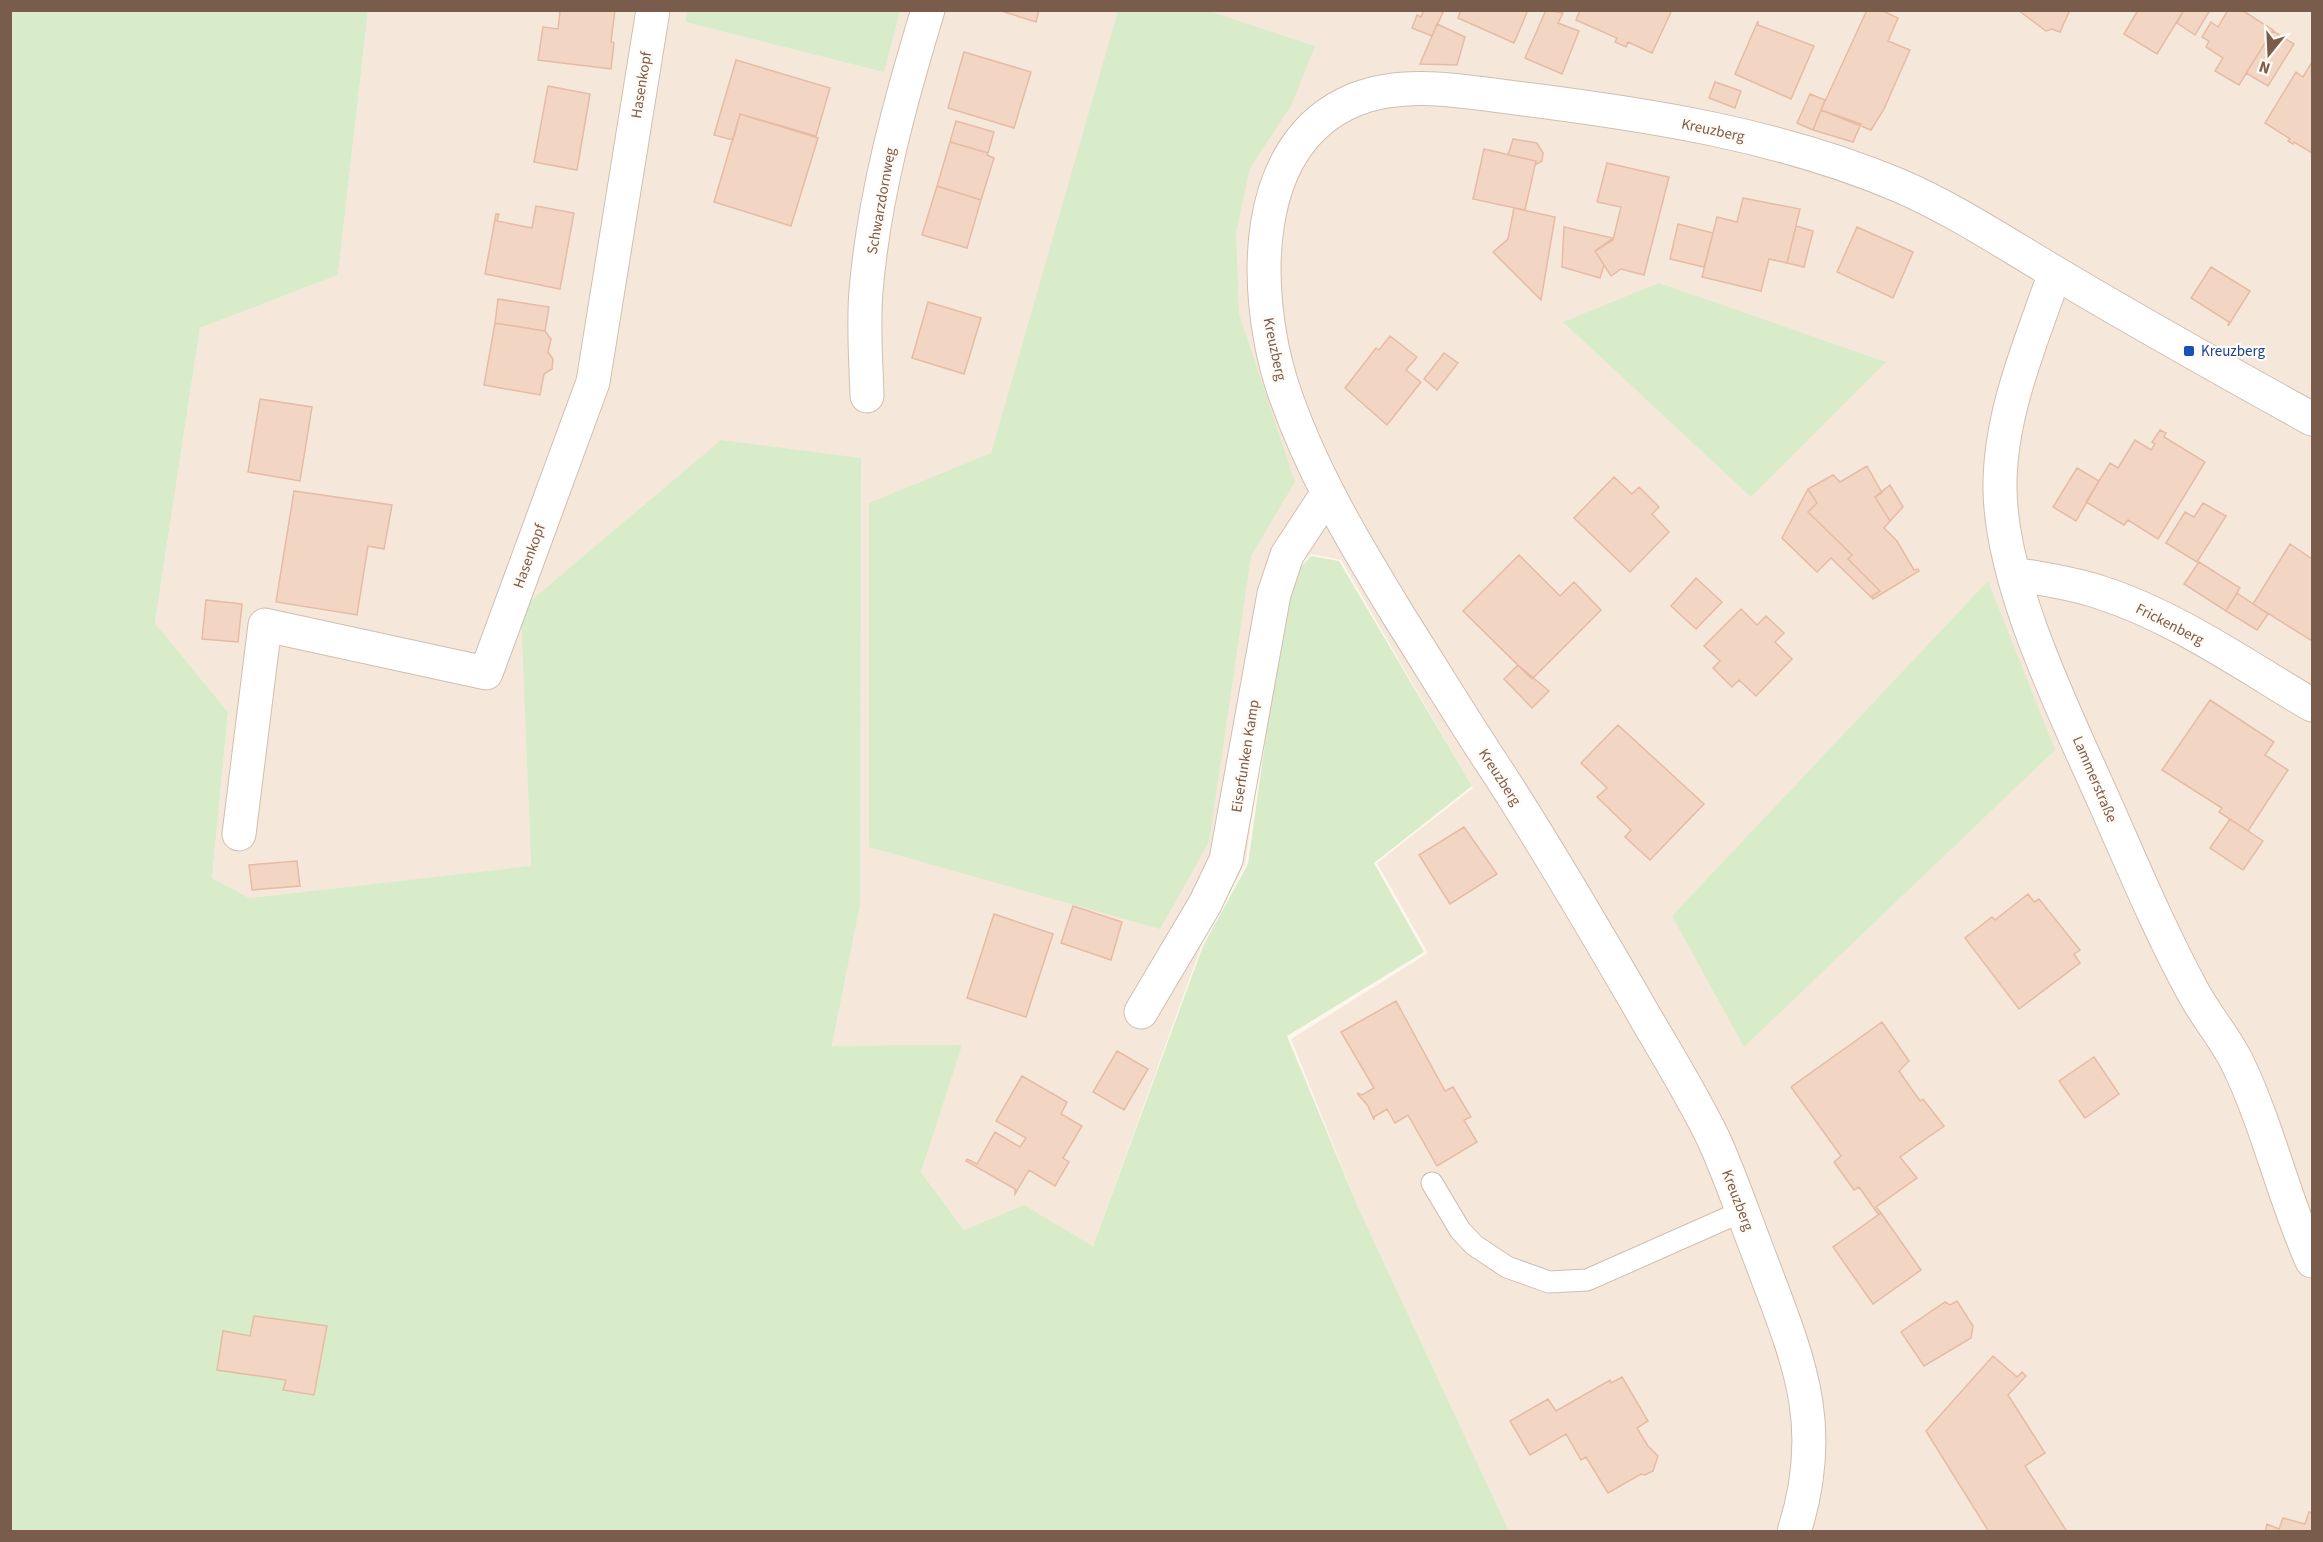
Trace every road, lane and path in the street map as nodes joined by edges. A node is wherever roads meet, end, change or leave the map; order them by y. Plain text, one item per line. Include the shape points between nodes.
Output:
1 (653, 10) edge
2 (928, 10) edge
3 (2055, 273) junction
4 (867, 396) dead end
5 (2313, 419) edge
6 (1328, 494) junction
7 (2014, 574) junction
8 (2313, 705) edge
9 (239, 834) dead end
10 (1141, 1012) dead end
11 (1432, 1184) dead end
12 (1743, 1211) junction
13 (2313, 1261) edge
14 (1794, 1532) edge

1 - 9 street, Hasenkopf via 593,382 486,673 265,625
2 - 4 street, Schwarzdornweg via 882,184 866,292
3 - 5 street, Kreuzberg
3 - 6 street, Kreuzberg via 1966,219 1907,189 1789,147 1653,117 1460,91 1405,88 1359,97 1323,118 1294,151 1273,195 1265,255 1266,310 1272,345 1283,386
3 - 7 street, Lammerstraße via 2019,377 2003,456 2002,517
6 - 10 street, Eiserfunken Kamp via 1287,555 1274,594 1227,860
6 - 12 street, Kreuzberg via 1614,963 1711,1135
7 - 8 street, Frickenberg via 2098,592 2139,607
7 - 13 street, Lammerstraße via 2037,644 2156,917 2192,990 2236,1061 2294,1221
11 - 12 lane via 1460,1230 1474,1245 1507,1267 1549,1282 1587,1280
12 - 14 street, Kreuzberg via 1803,1377 1810,1455

